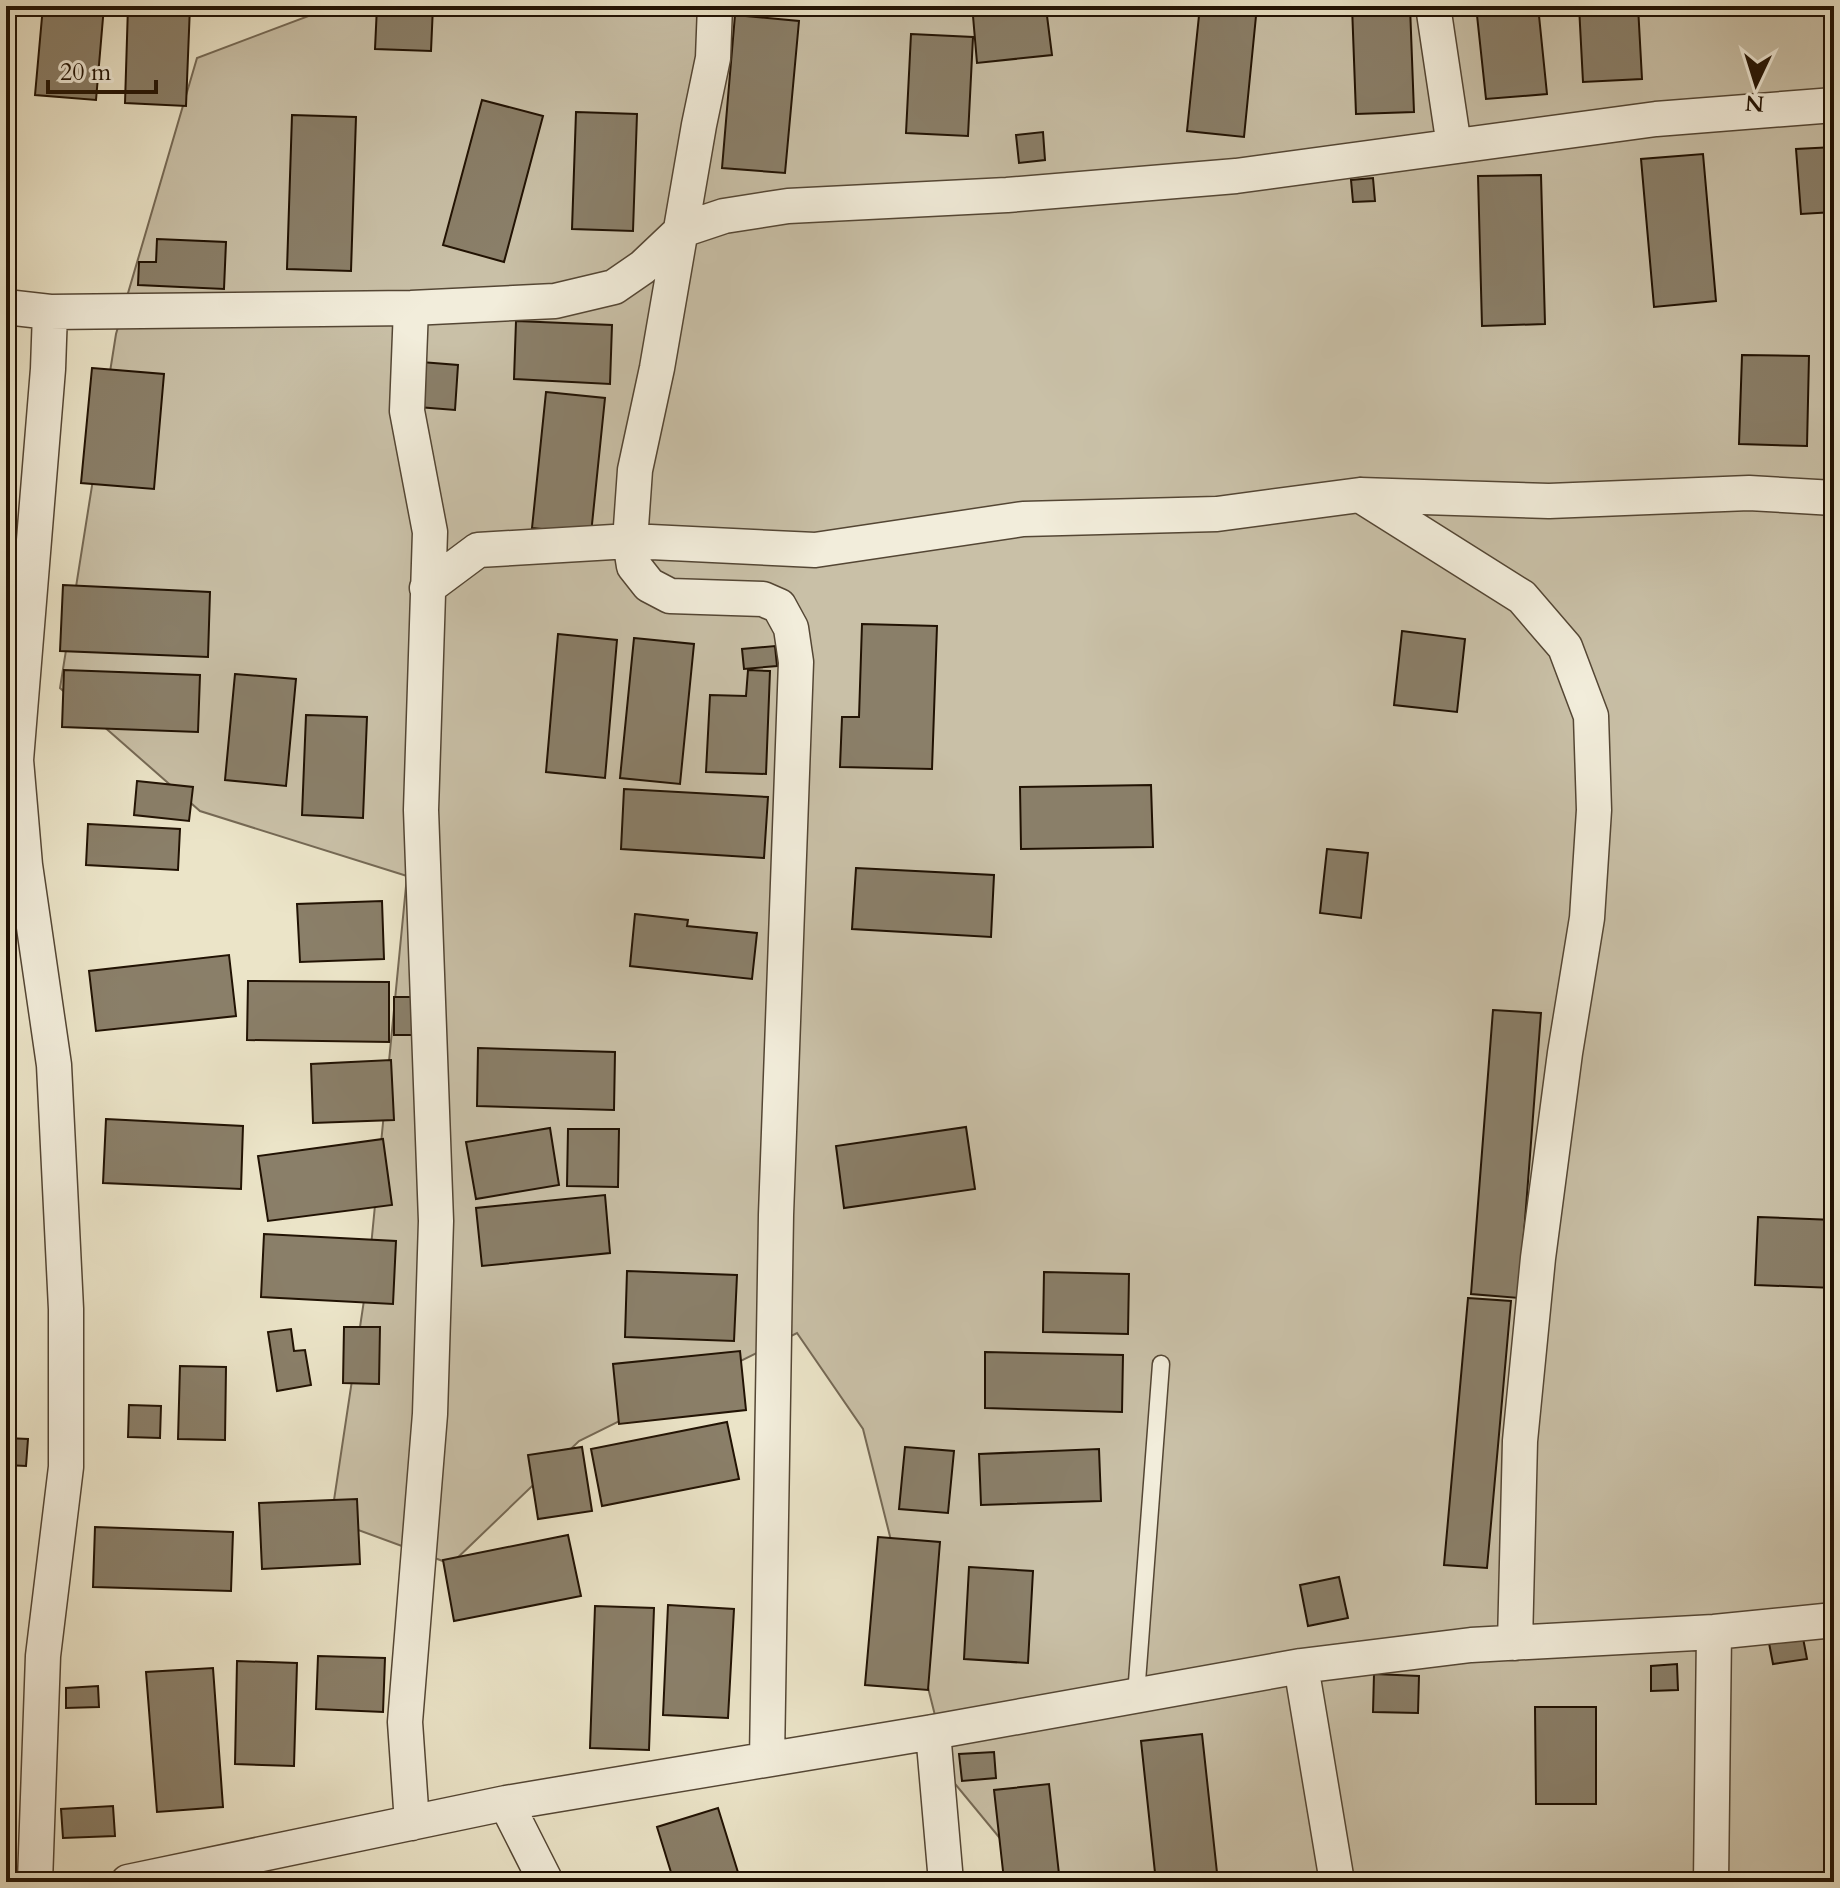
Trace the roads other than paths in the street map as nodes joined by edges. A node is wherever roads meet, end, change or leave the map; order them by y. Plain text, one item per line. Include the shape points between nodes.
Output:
1 (715, 6) edge
2 (1433, 6) edge
3 (1834, 105) edge
4 (1454, 146) junction
5 (682, 230) junction
6 (6, 307) edge
7 (411, 308) junction
8 (50, 312) junction
9 (1360, 495) junction
10 (1834, 498) edge
11 (630, 541) junction
12 (427, 588) junction
13 (1161, 1364) dead end
14 (1834, 1620) edge
15 (1714, 1632) junction
16 (1515, 1643) junction
17 (1301, 1666) junction
18 (1136, 1695) junction
19 (933, 1732) junction
20 (767, 1759) junction
21 (506, 1803) junction
22 (412, 1823) junction
23 (145, 1881) edge
24 (35, 1882) edge
25 (546, 1882) edge
26 (946, 1882) edge
27 (1337, 1882) edge
28 (1711, 1882) edge

1 - 5 street via 713,58
2 - 4 street
3 - 4 street via 1656,119
4 - 5 street via 1236,176 788,206 724,216
5 - 7 street via 614,287 555,301
5 - 11 street via 635,470
6 - 8 street
7 - 8 street
7 - 12 street via 407,411 430,532
8 - 24 street via 16,760 25,865 54,1065 66,1309 66,1467 43,1656
9 - 10 street via 1549,501 1749,493
9 - 11 street via 1217,514 1023,519 815,550
9 - 16 street via 1522,597 1565,647 1591,716 1594,810 1587,918 1536,1274 1520,1441
11 - 12 street via 478,550
11 - 20 street via 634,566 649,585 670,596 763,599 779,606 791,628 796,662 776,1215
12 - 22 street via 421,810 436,1221 430,1414 405,1722
13 - 18 lane
14 - 15 street
15 - 16 street
15 - 28 street
16 - 17 street
17 - 18 street
17 - 27 street
18 - 19 street
19 - 20 street
19 - 26 street
20 - 21 street
21 - 22 street
21 - 25 street
22 - 23 street

